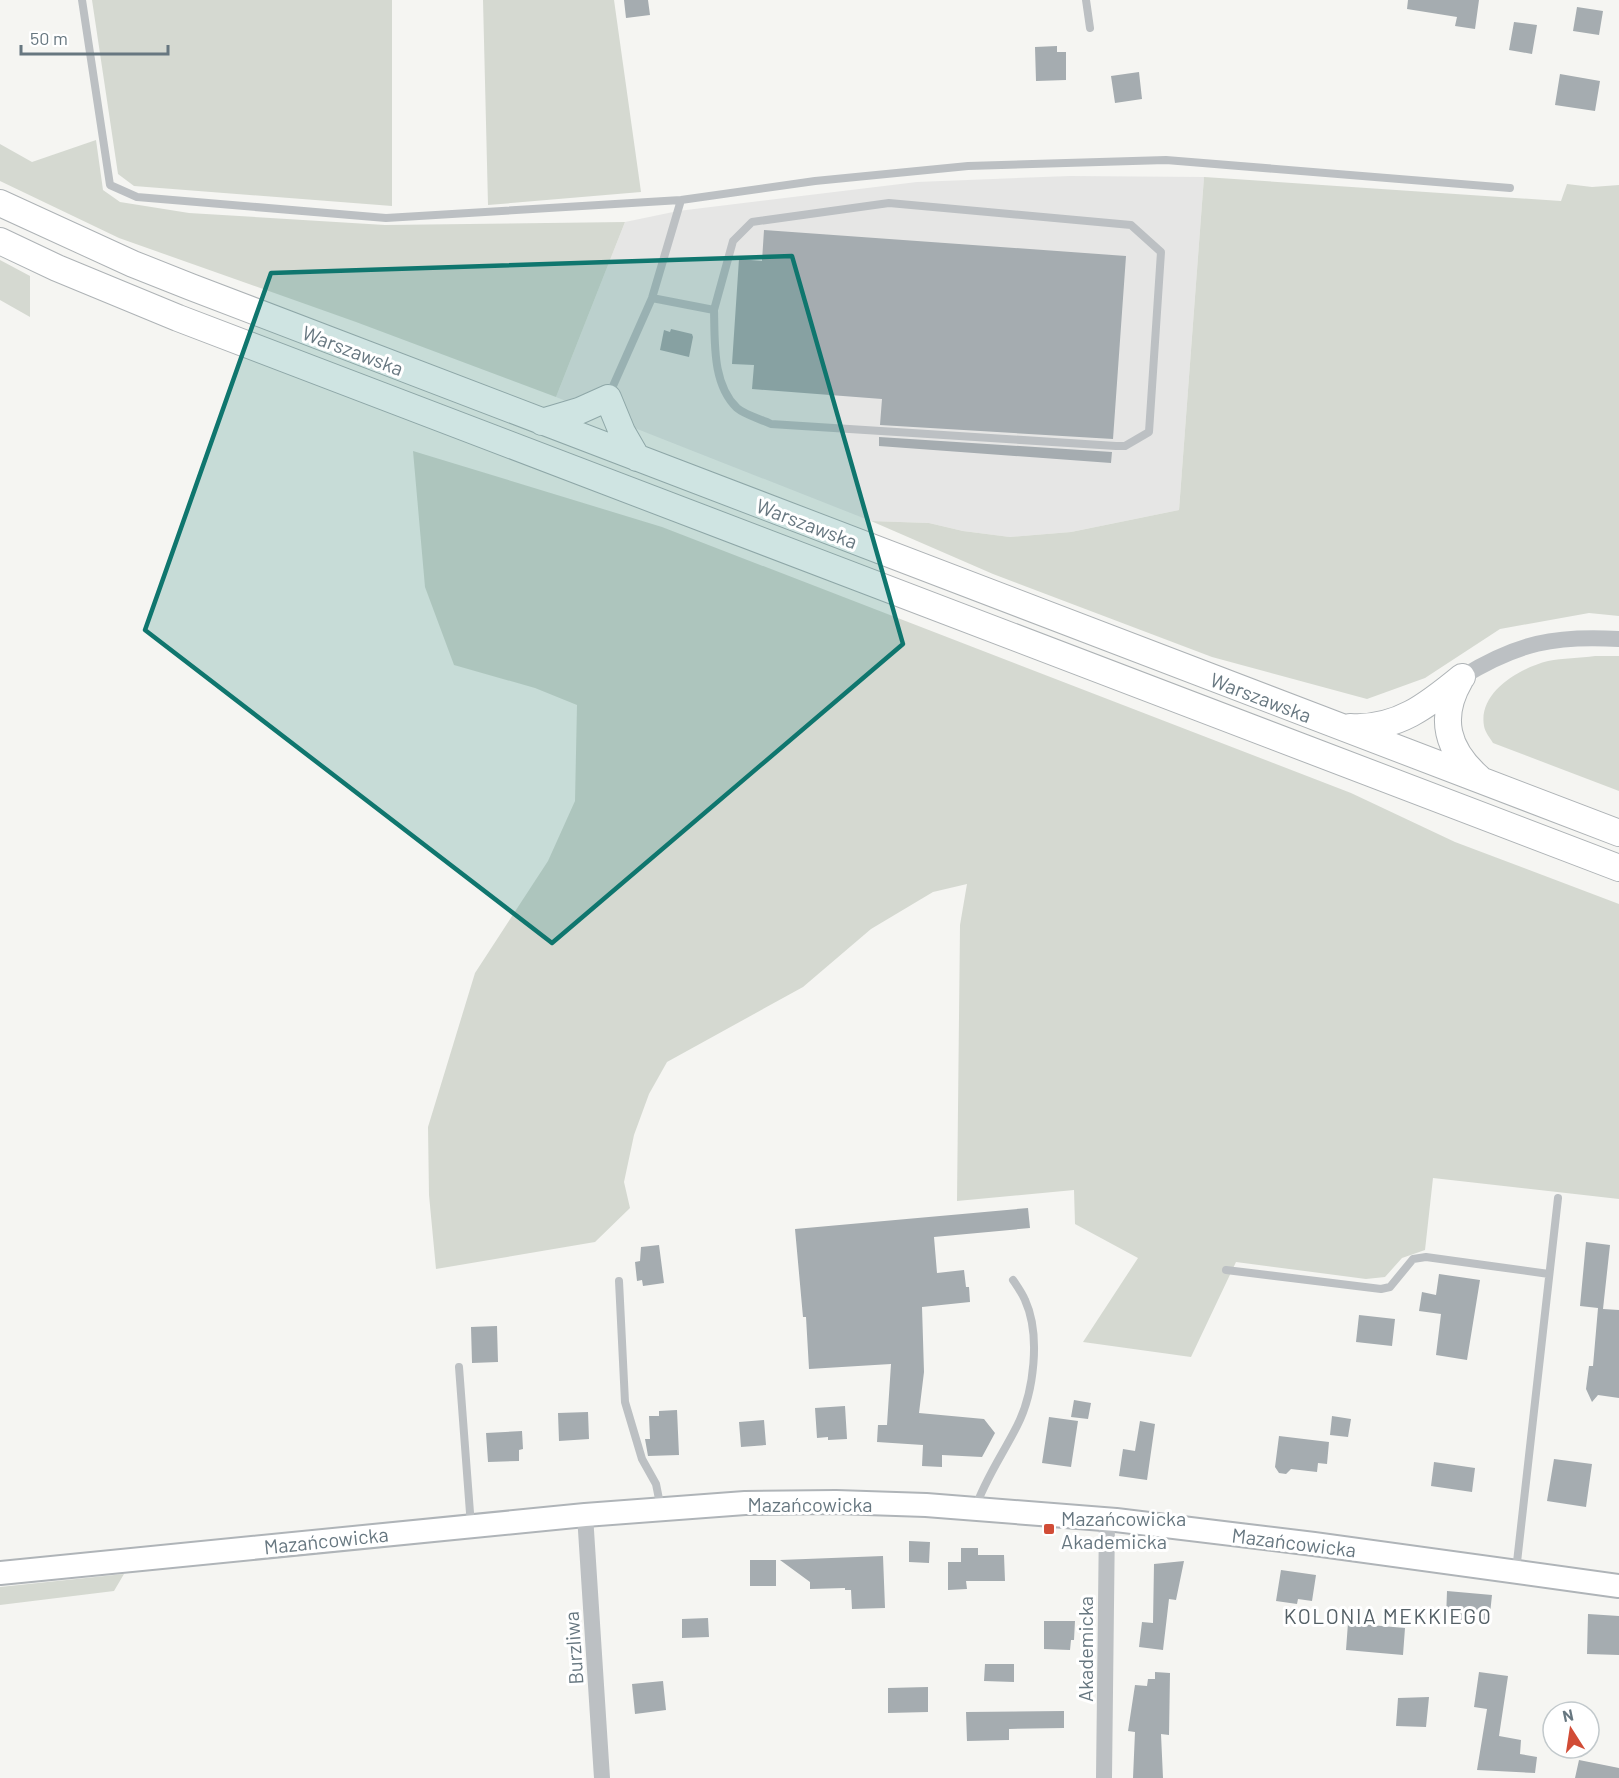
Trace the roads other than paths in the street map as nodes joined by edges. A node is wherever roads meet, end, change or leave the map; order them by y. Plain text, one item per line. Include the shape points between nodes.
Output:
1 (82, 0) edge
2 (1086, 0) edge
3 (1089, 28) dead end
4 (1510, 188) dead end
5 (681, 200) junction
6 (0, 203) edge
7 (0, 241) edge
8 (652, 298) junction
9 (714, 310) junction
10 (608, 398) junction
11 (542, 422) junction
12 (638, 458) junction
13 (1619, 639) edge
14 (1462, 677) junction
15 (1341, 727) junction
16 (1495, 786) junction
17 (1619, 833) edge
18 (1619, 868) edge
19 (1558, 1198) dead end
20 (1226, 1270) dead end
21 (1549, 1275) junction
22 (1013, 1280) dead end
23 (620, 1281) dead end
24 (459, 1367) dead end
25 (661, 1509) junction
26 (975, 1509) junction
27 (585, 1515) junction
28 (1107, 1519) junction
29 (471, 1526) junction
30 (1516, 1571) junction
31 (0, 1573) edge
32 (1619, 1586) edge
33 (602, 1778) edge
34 (1104, 1778) edge

1 - 5 lane via 110,185 137,197 386,218
2 - 3 lane
4 - 5 lane via 1166,160 968,166 814,181
5 - 8 lane
6 - 11 main road, Warszawska via 142,268
7 - 18 main road, Warszawska via 178,318
8 - 9 lane
8 - 10 lane
9 - 9 lane via 715,354 724,389 738,409 771,424 1125,446 1149,432 1161,252 1131,225 889,203 752,222 734,241
10 - 11 main road
10 - 12 main road
11 - 12 main road, Warszawska
12 - 15 main road, Warszawska
13 - 14 street via 1563,638 1536,643 1494,658
14 - 15 main road via 1430,704 1403,718 1372,726
14 - 16 main road via 1448,709 1450,738 1467,767
15 - 16 main road, Warszawska
16 - 17 main road, Warszawska
19 - 21 lane
20 - 21 lane via 1381,1289 1390,1287 1413,1259 1426,1257
21 - 30 lane
22 - 26 lane via 1025,1301 1032,1330 1029,1397
23 - 25 lane via 625,1402 642,1459 656,1484
24 - 29 lane
25 - 26 street, Mazańcowicka via 836,1502
25 - 27 street, Mazańcowicka
26 - 28 street, Mazańcowicka
27 - 29 street, Mazańcowicka
27 - 33 street, Burzliwa
28 - 30 street, Mazańcowicka
28 - 34 street, Akademicka
29 - 31 street, Mazańcowicka
30 - 32 street, Mazańcowicka

